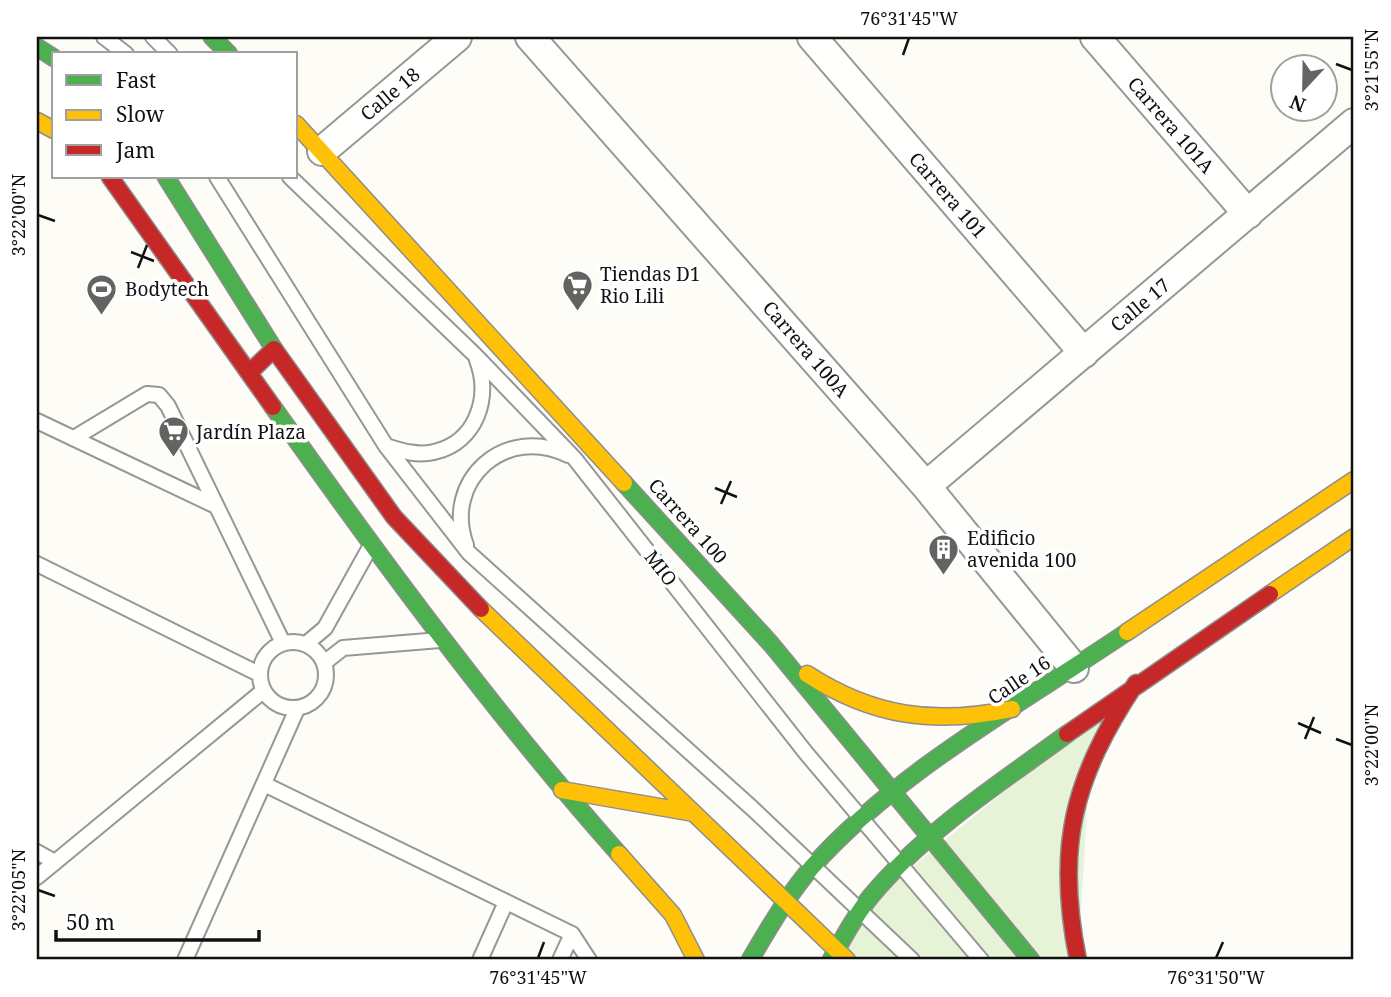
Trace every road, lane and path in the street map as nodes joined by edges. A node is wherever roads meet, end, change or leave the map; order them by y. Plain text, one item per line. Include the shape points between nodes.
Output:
1 (104, 37) edge
2 (153, 37) edge
3 (212, 37) edge
4 (457, 37) edge
5 (530, 37) edge
6 (812, 37) edge
7 (1095, 37) edge
8 (37, 47) edge
9 (123, 52) edge
10 (168, 52) edge
11 (227, 52) edge
12 (52, 57) edge
13 (1354, 123) edge
14 (298, 126) edge
15 (322, 151) junction
16 (111, 178) edge
17 (167, 178) edge
18 (218, 178) edge
19 (291, 178) edge
20 (1248, 214) junction
21 (274, 349) junction
22 (1084, 353) junction
23 (475, 355) junction
24 (249, 373) junction
25 (37, 421) edge
26 (74, 438) junction
27 (386, 446) junction
28 (575, 459) junction
29 (1354, 480) edge
30 (926, 486) junction
31 (216, 506) junction
32 (1354, 537) edge
33 (371, 545) junction
34 (469, 553) junction
35 (37, 564) edge
36 (445, 640) junction
37 (283, 643) junction
38 (306, 644) junction
39 (771, 644) junction
40 (324, 663) junction
41 (1074, 668) junction
42 (259, 674) junction
43 (1136, 683) junction
44 (263, 691) junction
45 (297, 709) junction
46 (1012, 709) junction
47 (264, 784) junction
48 (562, 790) junction
49 (894, 793) junction
50 (694, 813) junction
51 (860, 819) junction
52 (930, 838) junction
53 (37, 852) edge
54 (55, 862) junction
55 (812, 865) junction
56 (900, 865) junction
57 (37, 877) edge
58 (784, 901) junction
59 (506, 902) junction
60 (860, 910) junction
61 (572, 934) junction
62 (838, 957) edge
63 (185, 960) edge
64 (480, 960) edge
65 (560, 960) edge
66 (589, 960) edge
67 (696, 960) edge
68 (750, 960) edge
69 (912, 960) edge
70 (981, 960) edge
71 (1031, 960) edge
72 (1078, 960) edge

1 - 9 lane
2 - 10 lane
3 - 11 main road
4 - 15 street, Calle 18
5 - 30 street, Carrera 100A
6 - 22 street, Carrera 101
7 - 20 street, Carrera 101A
8 - 12 main road
13 - 20 street, Calle 17
14 - 15 main road, Carrera 100
15 - 39 main road, Carrera 100
16 - 24 main road
17 - 21 main road
18 - 27 lane
19 - 23 lane, MIO
20 - 22 street, Calle 17
21 - 24 main road
21 - 50 main road via 394,517 478,606
22 - 30 street, Calle 17
23 - 27 lane via 484,377 483,401 475,423 458,441 436,452 410,454
23 - 28 lane, MIO
24 - 33 main road
25 - 26 lane
26 - 31 lane
26 - 31 lane via 147,394 159,395
27 - 34 lane
28 - 34 lane via 537,445 516,447 480,467 460,508 461,531
28 - 51 lane, MIO
29 - 41 main road, Calle 16
30 - 41 street, Carrera 100A
31 - 37 lane
32 - 43 main road
33 - 36 main road
33 - 38 lane via 325,628
34 - 55 lane
35 - 42 lane
36 - 40 lane via 343,648
36 - 48 main road
37 - 38 lane
37 - 42 lane via 271,649
38 - 40 lane
39 - 46 main road via 812,677 874,707 943,719
39 - 49 main road, Carrera 100
40 - 45 lane via 326,676 317,698
41 - 46 main road, Calle 16
42 - 44 lane
43 - 52 main road
43 - 72 main road via 1099,741 1075,809 1068,900
44 - 45 lane via 275,703
44 - 54 lane
45 - 47 lane
46 - 49 main road, Calle 16
47 - 59 lane
47 - 63 lane
48 - 50 main road
48 - 67 main road via 673,915
49 - 51 main road, Calle 16
49 - 52 main road, Carrera 100
50 - 58 main road
51 - 55 main road, Calle 16
51 - 56 lane, MIO
52 - 56 main road
52 - 71 main road, Carrera 100
53 - 54 lane
54 - 57 lane
55 - 58 main road, Calle 16
55 - 60 lane
56 - 60 main road
56 - 70 lane, MIO
58 - 62 main road
58 - 68 main road, Calle 16
59 - 61 lane
59 - 64 lane
60 - 62 main road
60 - 69 lane
61 - 65 lane
61 - 66 lane

